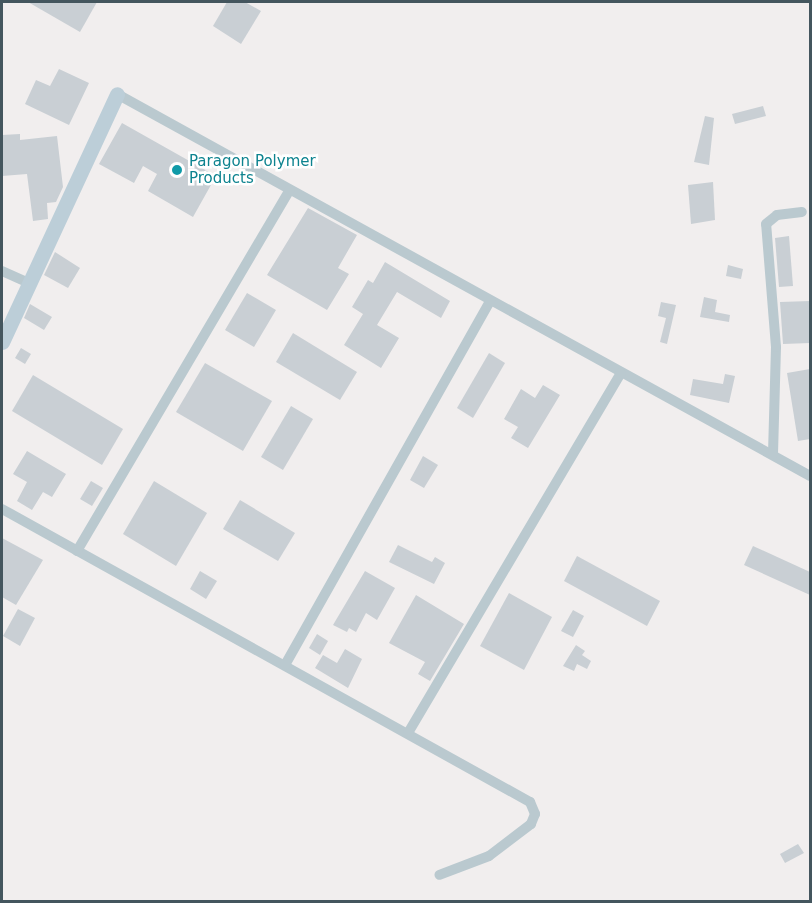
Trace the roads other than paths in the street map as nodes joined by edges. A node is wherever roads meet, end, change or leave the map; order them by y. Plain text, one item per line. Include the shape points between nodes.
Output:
1 (117, 94) joint
2 (290, 190) junction
3 (802, 212) dead end
4 (2, 271) edge
5 (29, 283) junction
6 (490, 301) junction
7 (2, 342) edge
8 (621, 373) junction
9 (773, 454) junction
10 (810, 476) edge
11 (2, 509) edge
12 (77, 551) junction
13 (285, 665) junction
14 (408, 733) junction
15 (439, 875) dead end

1 - 2 street
1 - 5 street
2 - 6 street
2 - 12 street
3 - 9 street via 777,215 766,224 776,347
4 - 5 street
5 - 7 street
6 - 8 street
6 - 13 street
8 - 9 street
8 - 14 street
9 - 10 street
11 - 12 street
12 - 13 street
13 - 14 street
14 - 15 street via 524,798 535,814 531,825 497,851 467,867

